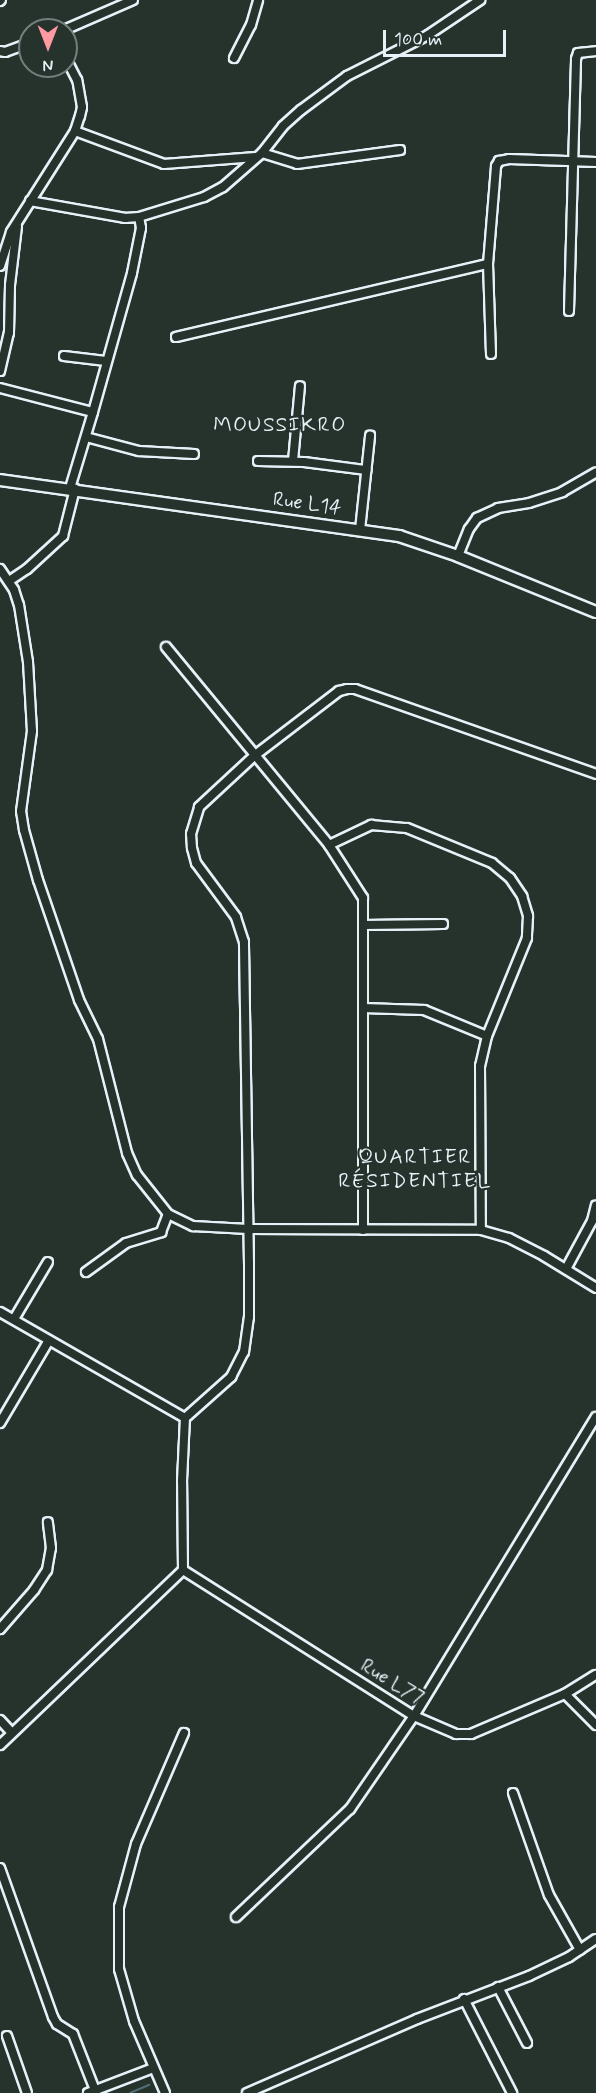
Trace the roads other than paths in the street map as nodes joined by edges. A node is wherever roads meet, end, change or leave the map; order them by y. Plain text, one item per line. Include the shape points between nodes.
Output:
1 (133, 0) edge
2 (258, 0) edge
3 (480, 0) edge
4 (78, 24) edge
5 (18, 47) edge
6 (0, 51) edge
7 (596, 51) edge
8 (234, 58) dead end
9 (76, 78) edge
10 (75, 131) junction
11 (400, 150) dead end
12 (259, 155) junction
13 (574, 162) junction
14 (596, 162) edge
15 (30, 201) junction
16 (139, 217) junction
17 (18, 223) junction
18 (0, 232) edge
19 (11, 232) junction
20 (488, 264) junction
21 (0, 266) edge
22 (569, 311) dead end
23 (176, 337) dead end
24 (491, 354) dead end
25 (64, 356) dead end
26 (106, 361) junction
27 (0, 371) edge
28 (300, 386) dead end
29 (0, 388) edge
30 (93, 412) junction
31 (370, 436) dead end
32 (86, 437) junction
33 (194, 454) dead end
34 (258, 461) dead end
35 (293, 461) junction
36 (366, 470) junction
37 (596, 472) edge
38 (0, 480) edge
39 (72, 488) junction
40 (360, 530) junction
41 (458, 556) junction
42 (0, 569) edge
43 (9, 581) junction
44 (596, 612) edge
45 (166, 647) dead end
46 (254, 756) junction
47 (596, 774) edge
48 (329, 844) junction
49 (443, 924) dead end
50 (364, 926) junction
51 (363, 1008) junction
52 (487, 1036) junction
53 (596, 1205) edge
54 (168, 1214) junction
55 (248, 1229) junction
56 (363, 1230) junction
57 (481, 1230) junction
58 (48, 1262) dead end
59 (566, 1269) junction
60 (86, 1272) dead end
61 (596, 1288) edge
62 (0, 1312) edge
63 (14, 1320) junction
64 (49, 1340) junction
65 (596, 1417) edge
66 (185, 1418) junction
67 (0, 1423) edge
68 (48, 1522) dead end
69 (183, 1570) junction
70 (0, 1629) edge
71 (596, 1675) edge
72 (565, 1694) junction
73 (414, 1716) junction
74 (0, 1720) edge
75 (596, 1725) edge
76 (11, 1732) junction
77 (184, 1733) dead end
78 (0, 1745) edge
79 (513, 1793) dead end
80 (0, 1868) edge
81 (236, 1917) dead end
82 (596, 1939) edge
83 (580, 1950) junction
84 (498, 1987) junction
85 (465, 1999) junction
86 (8, 2036) dead end
87 (527, 2043) dead end
88 (153, 2068) junction
89 (92, 2092) edge
90 (27, 2093) edge
91 (165, 2093) edge
92 (247, 2093) edge
93 (512, 2093) edge

1 - 4 street
2 - 8 street via 251,26
3 - 12 street via 428,35 348,76 282,126
5 - 6 street
7 - 13 street via 578,52 576,58
9 - 10 street via 82,107
10 - 12 street via 164,164
10 - 15 street
11 - 12 street via 297,164
12 - 16 street via 223,187 204,198
13 - 14 street
13 - 20 street via 499,160
13 - 22 street
15 - 16 street via 125,218
15 - 17 street
16 - 26 street via 141,228 132,273
17 - 19 street
17 - 27 street via 9,333
18 - 19 street
19 - 21 street
20 - 23 street
20 - 24 street
25 - 26 street
26 - 30 street
28 - 35 street
29 - 30 street
30 - 32 street
31 - 36 street
32 - 33 street via 139,451
32 - 39 street
34 - 35 street
35 - 36 street
36 - 40 street
37 - 41 street via 562,492 498,508 477,518
38 - 39 street, Rue L14
39 - 40 street, Rue L14
39 - 43 street via 63,536
40 - 41 street, Rue L14 via 399,537
41 - 44 street, Rue L14
42 - 43 street
43 - 54 street via 19,605 32,704 22,822 71,978 98,1039 128,1153 137,1175
45 - 46 street
46 - 47 street via 339,691 355,689
46 - 48 street
46 - 55 street via 199,807 191,834 196,863 236,917 244,942
48 - 50 street via 363,898
48 - 52 street via 371,825 407,828 492,862 510,878 522,896 528,916 527,938
49 - 50 street
50 - 51 street
51 - 52 street via 423,1010
51 - 56 street
52 - 57 street via 479,1077
53 - 59 street via 592,1221
54 - 55 street via 193,1226
54 - 60 street via 161,1232 126,1243
55 - 56 street
55 - 66 street via 249,1317 244,1352 231,1377
56 - 57 street
57 - 59 street via 509,1238
58 - 63 street
59 - 61 street
62 - 63 street
63 - 64 street
64 - 66 street
64 - 67 street
65 - 73 street
66 - 69 street
68 - 70 street via 51,1548 47,1570
69 - 73 street, Rue L77
69 - 76 street
71 - 72 street, Rue L77
72 - 73 street, Rue L77 via 464,1736
72 - 75 street
73 - 81 street via 350,1809
74 - 76 street
76 - 78 street
77 - 88 street via 136,1844 118,1907 118,1969
79 - 83 street via 549,1895
80 - 89 street via 53,2017 73,2034
82 - 83 street
83 - 84 street
84 - 85 street
84 - 87 street
85 - 92 street
85 - 93 street
86 - 90 street
88 - 89 street
88 - 91 street

